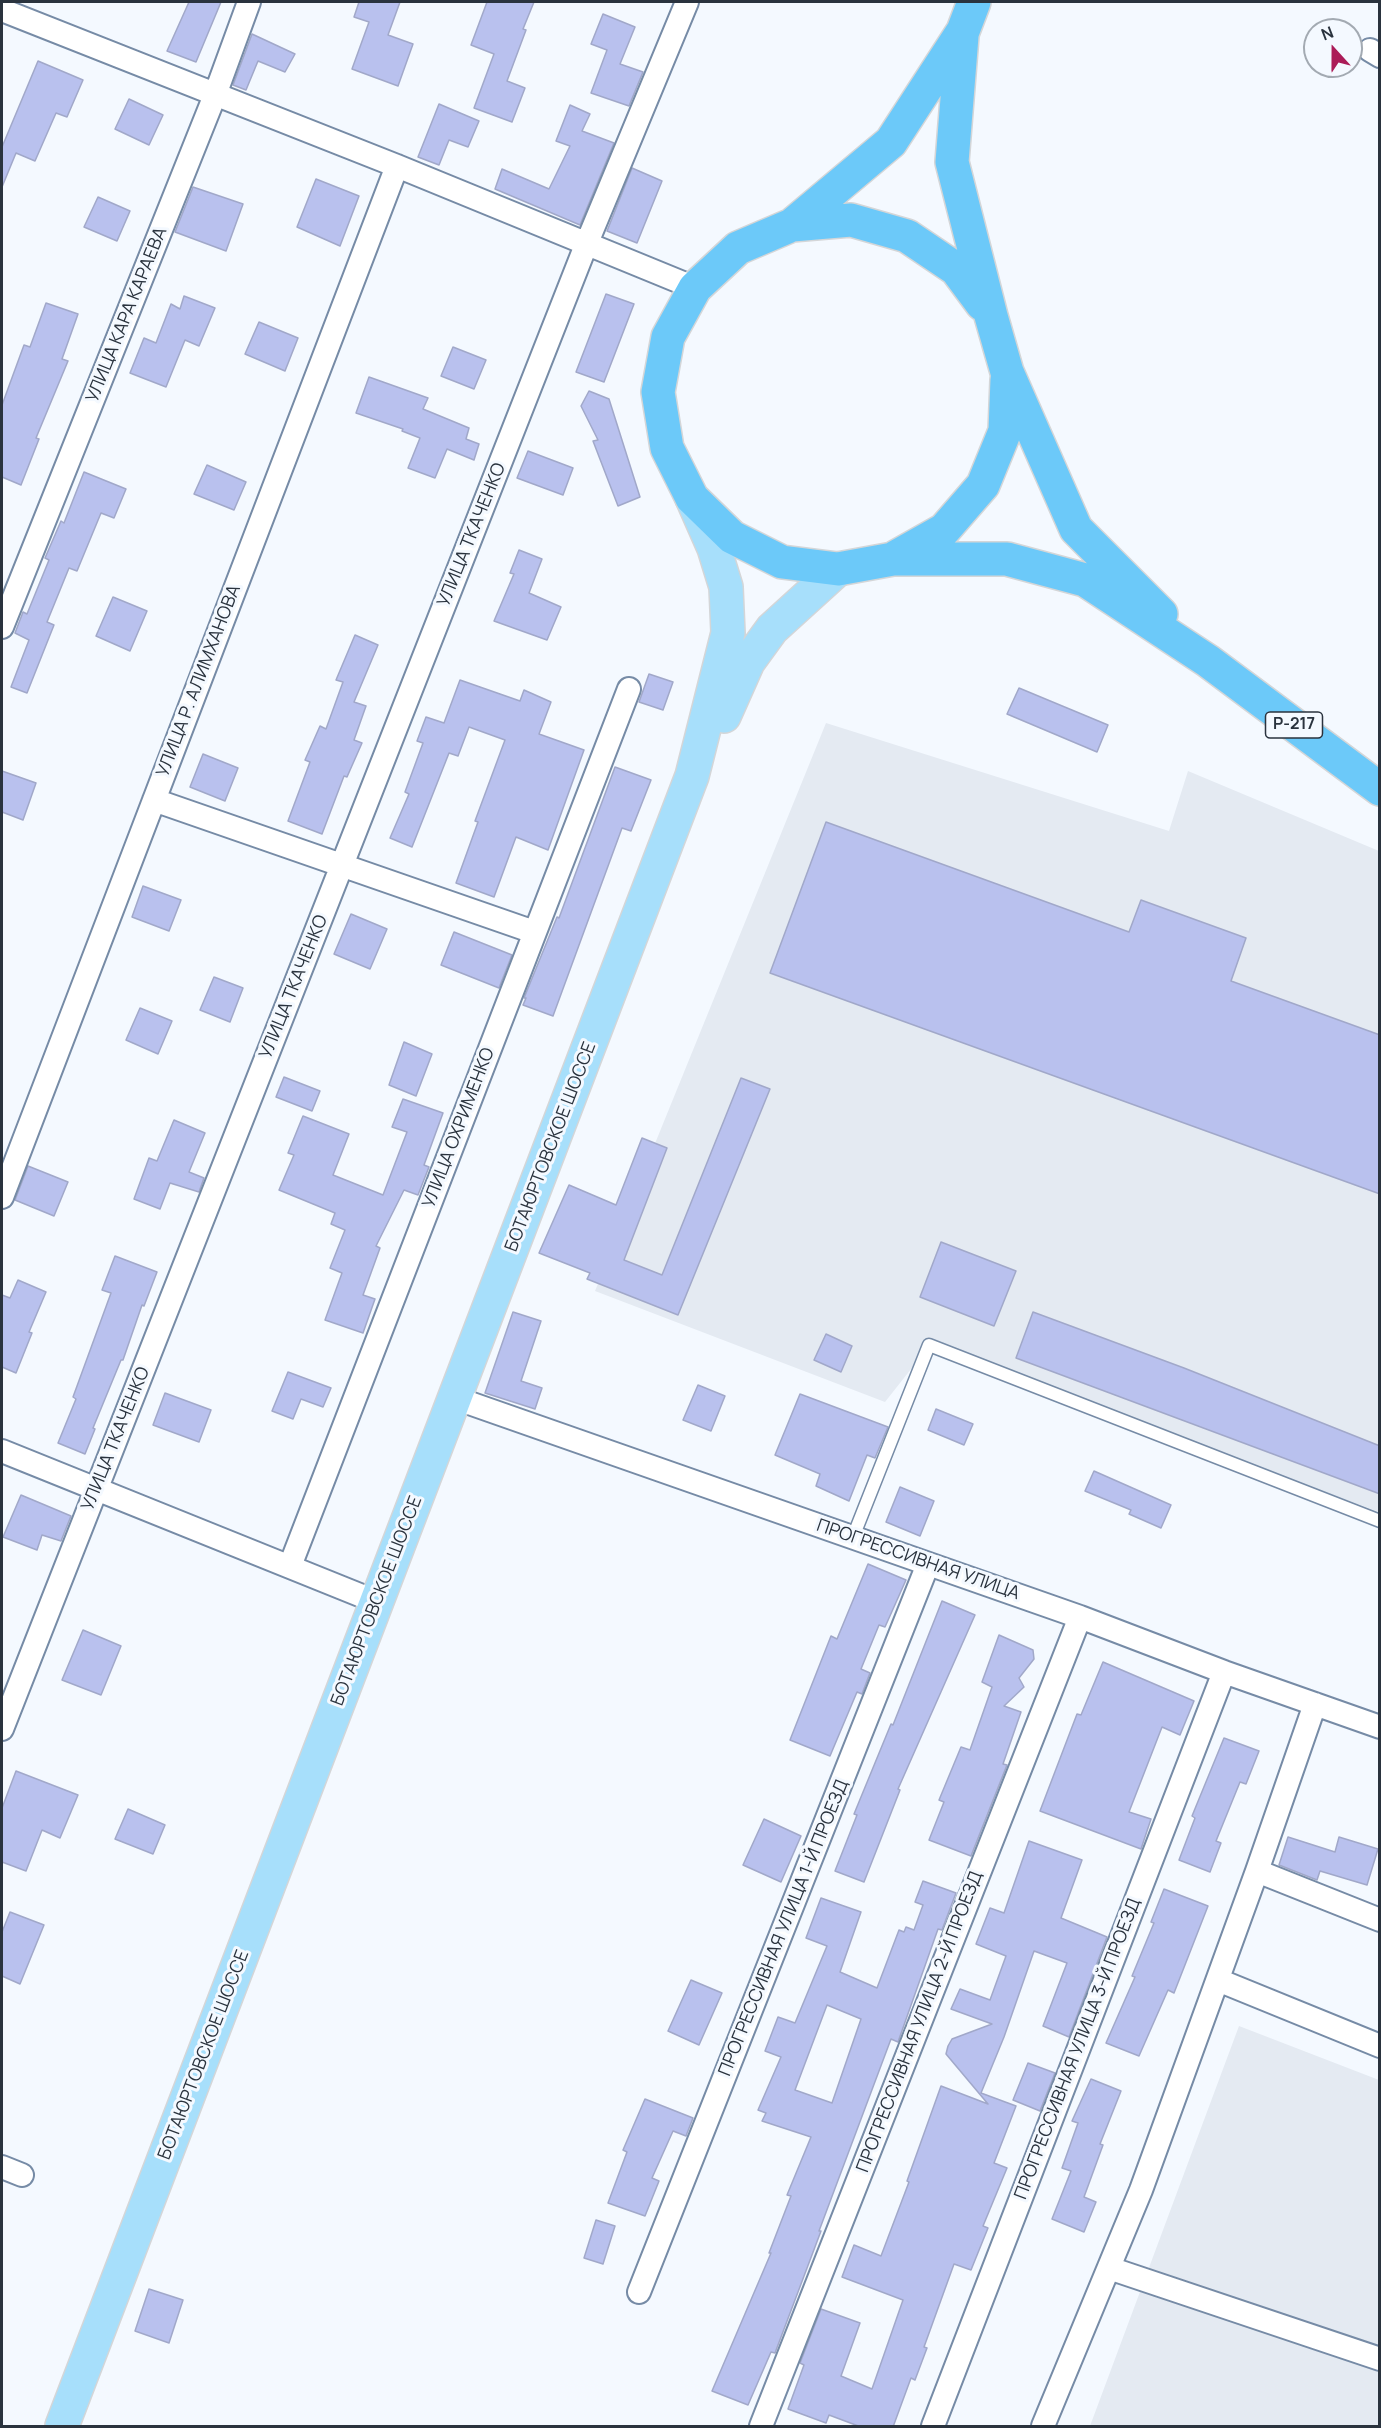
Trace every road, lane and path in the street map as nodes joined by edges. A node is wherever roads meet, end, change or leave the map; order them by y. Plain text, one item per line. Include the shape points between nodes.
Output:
1 (249, 2) edge
2 (687, 2) edge
3 (3, 9) edge
4 (969, 16) edge
5 (215, 95) junction
6 (397, 166) junction
7 (792, 225) junction
8 (586, 245) junction
9 (695, 288) junction
10 (991, 316) junction
11 (1007, 372) junction
12 (692, 498) junction
13 (893, 559) junction
14 (838, 569) junction
15 (2, 627) edge
16 (1208, 661) junction
17 (629, 689) dead end
18 (692, 776) junction
19 (1380, 789) edge
20 (154, 800) junction
21 (342, 866) junction
22 (534, 933) junction
23 (2, 1197) edge
24 (455, 1398) junction
25 (2, 1451) edge
26 (96, 1488) junction
27 (1380, 1521) edge
28 (853, 1537) junction
29 (928, 1564) junction
30 (290, 1566) junction
31 (377, 1602) junction
32 (1080, 1617) junction
33 (1224, 1672) junction
34 (1315, 1704) junction
35 (1380, 1727) edge
36 (2, 1729) edge
37 (1257, 1871) junction
38 (1380, 1920) edge
39 (1218, 1980) junction
40 (1380, 2046) edge
41 (1109, 2268) junction
42 (639, 2292) dead end
43 (1380, 2359) edge
44 (62, 2427) edge
45 (761, 2427) edge
46 (933, 2427) edge
47 (1042, 2427) edge

1 - 5 street, УЛИЦА КАРА КАРАЕВА
2 - 8 street, УЛИЦА ТКАЧЕНКО
3 - 5 street
4 - 7 highway via 891,142
4 - 10 highway via 952,162
5 - 6 street
5 - 15 street, УЛИЦА КАРА КАРАЕВА
6 - 8 street
6 - 20 street, УЛИЦА Р. АЛИМХАНОВА
7 - 9 highway via 738,248
7 - 10 highway via 850,220 907,236 956,269
8 - 9 street
8 - 21 street, УЛИЦА ТКАЧЕНКО
9 - 12 highway via 668,337 658,392 666,448
10 - 11 highway
11 - 13 highway via 1005,431 983,485 944,530
11 - 16 highway via 1076,529
12 - 14 highway via 732,537 782,562
12 - 18 main road via 726,587 728,633
13 - 14 highway
13 - 16 highway via 1007,559 1085,580
14 - 18 main road via 772,629 748,662
16 - 19 highway, Р-217
17 - 22 street, УЛИЦА ОХРИМЕНКО
18 - 24 main road, БОТАЮРТОВСКОЕ ШОССЕ
20 - 21 street
20 - 23 street, УЛИЦА Р. АЛИМХАНОВА
21 - 22 street
21 - 26 street, УЛИЦА ТКАЧЕНКО
22 - 30 street, УЛИЦА ОХРИМЕНКО
24 - 28 street, ПРОГРЕССИВНАЯ УЛИЦА
24 - 31 main road, БОТАЮРТОВСКОЕ ШОССЕ
25 - 26 street
26 - 30 street
26 - 36 street, УЛИЦА ТКАЧЕНКО
27 - 28 lane via 929,1345
28 - 29 street, ПРОГРЕССИВНАЯ УЛИЦА
29 - 32 street, ПРОГРЕССИВНАЯ УЛИЦА
29 - 42 street, ПРОГРЕССИВНАЯ УЛИЦА 1-Й ПРОЕЗД
30 - 31 street
31 - 44 main road, БОТАЮРТОВСКОЕ ШОССЕ
32 - 33 street, ПРОГРЕССИВНАЯ УЛИЦА
32 - 45 street, ПРОГРЕССИВНАЯ УЛИЦА 2-Й ПРОЕЗД
33 - 34 street, ПРОГРЕССИВНАЯ УЛИЦА
33 - 46 street, ПРОГРЕССИВНАЯ УЛИЦА 3-Й ПРОЕЗД
34 - 35 street, ПРОГРЕССИВНАЯ УЛИЦА
34 - 37 street
37 - 38 street
37 - 39 street
39 - 40 street
39 - 41 street
41 - 43 street
41 - 47 street

